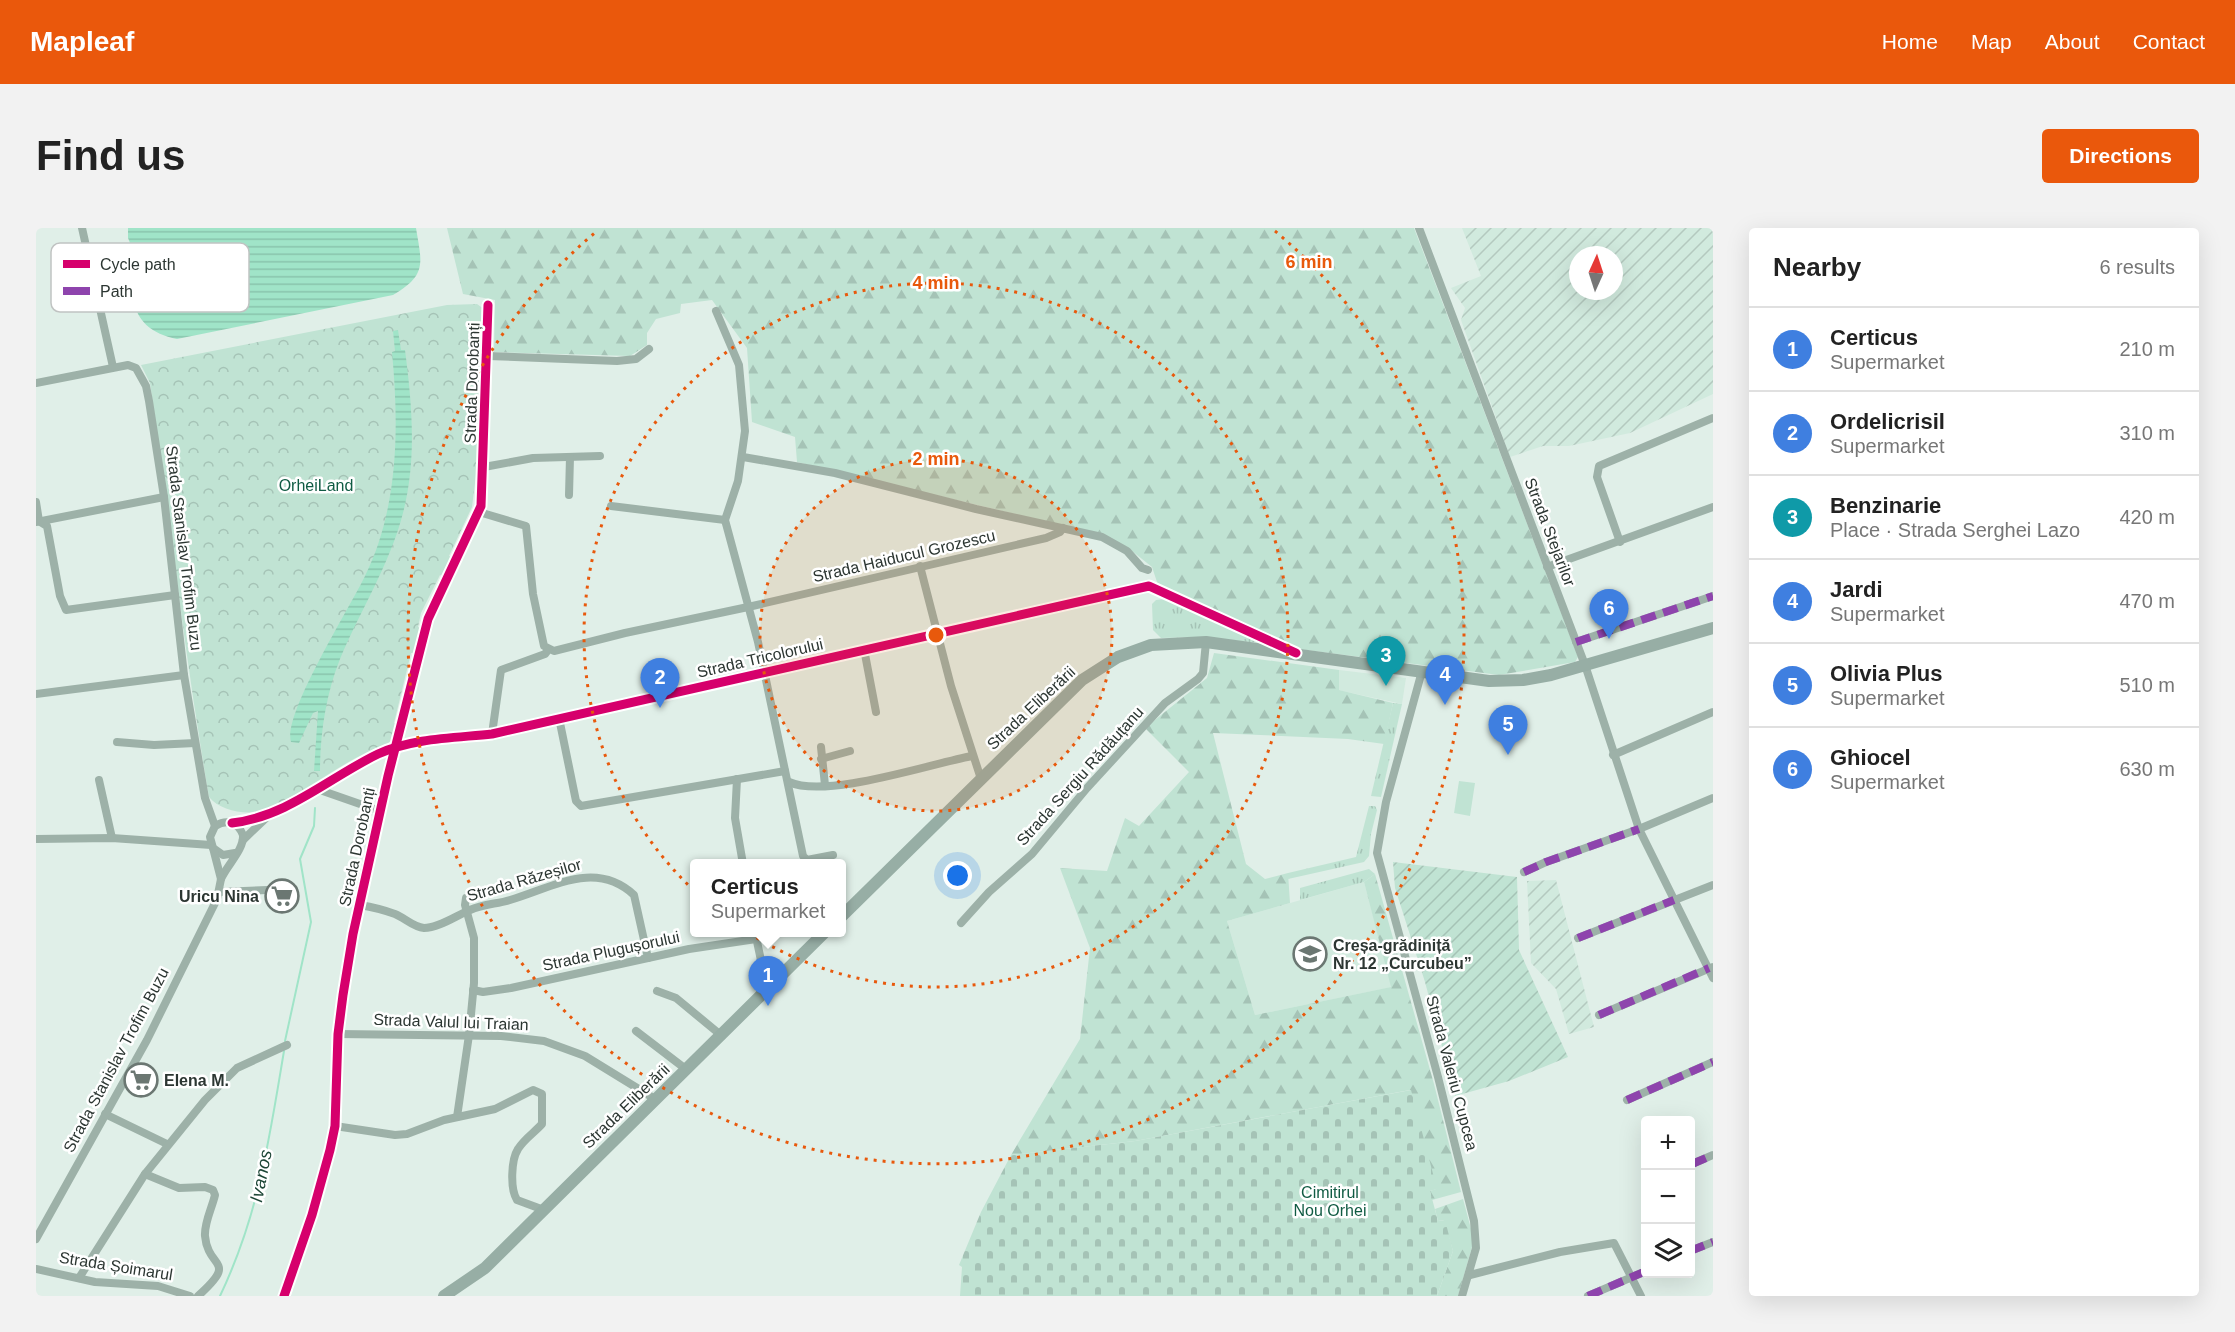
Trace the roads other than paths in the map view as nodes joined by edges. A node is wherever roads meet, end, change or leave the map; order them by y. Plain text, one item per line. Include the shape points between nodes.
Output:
1 (82, 228) edge
2 (1419, 228) edge
3 (85, 243) edge
4 (488, 305) dead end
5 (716, 311) dead end
6 (101, 312) edge
7 (649, 349) dead end
8 (488, 356) junction
9 (114, 367) junction
10 (36, 383) edge
11 (1713, 418) edge
12 (600, 456) dead end
13 (570, 457) junction
14 (743, 457) junction
15 (484, 467) junction
16 (568, 495) dead end
17 (164, 497) junction
18 (36, 502) edge
19 (611, 506) dead end
20 (1713, 507) edge
21 (480, 512) junction
22 (725, 520) junction
23 (38, 521) edge
24 (1063, 528) junction
25 (1620, 542) junction
26 (920, 566) junction
27 (1547, 567) junction
28 (1148, 570) dead end
29 (175, 595) junction
30 (1713, 596) edge
31 (748, 608) junction
32 (1713, 628) edge
33 (938, 633) junction
34 (1206, 642) junction
35 (1576, 642) junction
36 (864, 649) junction
37 (548, 650) junction
38 (1296, 652) junction
39 (1585, 665) junction
40 (1422, 671) junction
41 (764, 672) junction
42 (184, 675) junction
43 (36, 693) edge
44 (876, 712) dead end
45 (1713, 712) edge
46 (559, 718) junction
47 (492, 734) junction
48 (117, 742) dead end
49 (195, 743) junction
50 (395, 747) junction
51 (820, 747) dead end
52 (850, 751) dead end
53 (1613, 755) junction
54 (972, 756) junction
55 (821, 759) junction
56 (785, 771) junction
57 (737, 779) junction
58 (981, 779) junction
59 (99, 780) dead end
60 (789, 782) junction
61 (825, 785) junction
62 (317, 789) junction
63 (1713, 798) edge
64 (380, 811) junction
65 (268, 816) junction
66 (232, 823) junction
67 (215, 826) junction
68 (1639, 829) junction
69 (112, 838) junction
70 (36, 839) edge
71 (243, 840) junction
72 (212, 847) junction
73 (235, 853) junction
74 (833, 855) dead end
75 (742, 859) edge
76 (1524, 872) dead end
77 (220, 879) junction
78 (1713, 885) edge
79 (294, 889) dead end
80 (219, 892) junction
81 (466, 898) dead end
82 (1674, 900) junction
83 (360, 905) junction
84 (468, 910) junction
85 (846, 912) edge
86 (961, 924) dead end
87 (751, 937) edge
88 (756, 937) edge
89 (821, 937) edge
90 (1578, 938) dead end
91 (648, 958) junction
92 (1711, 967) edge
93 (1713, 978) edge
94 (767, 989) junction
95 (473, 990) junction
96 (657, 991) dead end
97 (1599, 1015) dead end
98 (636, 1031) dead end
99 (338, 1034) junction
100 (470, 1035) junction
101 (722, 1036) junction
102 (287, 1045) dead end
103 (1713, 1062) edge
104 (687, 1070) junction
105 (655, 1099) junction
106 (1627, 1100) dead end
107 (105, 1114) junction
108 (456, 1117) junction
109 (335, 1126) junction
110 (166, 1144) junction
111 (1713, 1155) edge
112 (1695, 1163) edge
113 (145, 1174) junction
114 (544, 1210) junction
115 (36, 1239) edge
116 (1713, 1242) edge
117 (1695, 1249) edge
118 (36, 1269) edge
119 (1641, 1273) edge
120 (1470, 1275) junction
121 (1632, 1277) junction
122 (79, 1278) junction
123 (190, 1296) edge
124 (198, 1296) edge
125 (284, 1296) edge
126 (444, 1296) edge
127 (1462, 1296) edge
128 (1588, 1296) edge
129 (1641, 1296) edge

1 - 3 street
2 - 27 street, Strada Stejarilor
4 - 8 street, Strada Dorobanți
5 - 14 street via 740,372
6 - 9 street
7 - 8 street, Strada Dorobanți via 636,359 617,361
8 - 15 street, Strada Dorobanți
9 - 10 street
9 - 17 street, Strada Stanislav Trofim Buzu via 136,368 146,386
11 - 25 street via 1602,465 1596,472
12 - 13 street, Strada Dorobanți
13 - 15 street, Strada Dorobanți via 533,458
13 - 16 street
14 - 22 street
14 - 24 street, Strada Haiducul Grozescu via 835,473
15 - 21 street, Strada Dorobanți
17 - 23 street
17 - 29 street, Strada Stanislav Trofim Buzu
18 - 23 street
19 - 22 street
20 - 25 street
21 - 37 street via 526,526 536,614
21 - 50 street, Strada Dorobanți via 428,619
22 - 31 street
23 - 29 street via 47,526 66,610
24 - 26 street, Strada Haiducul Grozescu via 1046,538
24 - 28 street, Strada Haiducul Grozescu via 1102,537 1127,551
25 - 27 street
26 - 31 street, Strada Haiducul Grozescu
26 - 33 street
27 - 35 street, Strada Stejarilor
29 - 42 street, Strada Stanislav Trofim Buzu
30 - 35 street
31 - 37 street, Strada Haiducul Grozescu
31 - 41 street
32 - 39 street, Strada Eliberării
33 - 36 street, Strada Tricolorului
33 - 38 street, Strada Tricolorului via 1149,586
33 - 54 street
34 - 38 street, Strada Eliberării
34 - 58 street, Strada Eliberării via 1151,645 1111,662 1082,680
34 - 86 street, Strada Sergiu Rădăuțanu via 1203,673 1198,679 1165,704 1032,854
35 - 39 street, Strada Stejarilor
36 - 41 street, Strada Tricolorului
36 - 44 street
37 - 47 street via 501,670
38 - 40 street, Strada Eliberării
39 - 40 street, Strada Eliberării via 1522,680 1489,681
39 - 53 street, Strada Stejarilor
40 - 120 street, Strada Valeriu Cupcea via 1384,809 1377,861 1468,1193 1477,1236
41 - 46 street, Strada Tricolorului
41 - 56 street, Strada Tricolorului
42 - 43 street
42 - 49 street, Strada Stanislav Trofim Buzu
45 - 53 street
46 - 47 street, Strada Tricolorului
46 - 57 street via 579,805
47 - 50 street, Strada Tricolorului
48 - 49 street
49 - 67 street, Strada Stanislav Trofim Buzu
50 - 62 street, Strada Tricolorului
50 - 64 street, Strada Dorobanți
51 - 55 street
52 - 55 street
53 - 68 street, Strada Stejarilor
54 - 58 street
54 - 61 street via 882,778
55 - 61 street
56 - 57 street
56 - 60 street
57 - 75 street via 735,818
58 - 85 street, Strada Eliberării
59 - 69 street
60 - 61 street via 808,788
60 - 74 street via 805,859
62 - 64 street
62 - 65 street, Strada Tricolorului
63 - 68 street
64 - 83 street, Strada Dorobanți
65 - 66 street, Strada Tricolorului
65 - 71 street, Strada Tricolorului
66 - 67 street
66 - 71 street via 241,830
67 - 72 street via 210,837
68 - 76 street
68 - 82 street, Strada Stejarilor
69 - 70 street
69 - 72 street
71 - 73 street
72 - 73 street via 223,855
72 - 77 street, Strada Stanislav Trofim Buzu
73 - 77 street
77 - 80 street, Strada Stanislav Trofim Buzu
78 - 82 street
79 - 80 street
80 - 107 street, Strada Stanislav Trofim Buzu via 147,1041
81 - 84 street
82 - 90 street
82 - 92 street, Strada Stejarilor
83 - 84 street, Strada Răzeșilor via 397,915 421,928
83 - 99 street, Strada Dorobanți
84 - 91 street, Strada Răzeșilor via 557,883 600,876 634,895
84 - 95 street via 474,938
87 - 91 street, Strada Plugușorului
88 - 94 street, Strada Plugușorului
89 - 94 street, Strada Eliberării
91 - 95 street, Strada Plugușorului via 511,988
92 - 93 street, Strada Stejarilor
92 - 97 street
94 - 101 street, Strada Eliberării
95 - 100 street
96 - 101 street via 676,998
98 - 104 street
99 - 100 street, Strada Valul lui Traian
99 - 109 street, Strada Dorobanți
100 - 105 street, Strada Valul lui Traian via 529,1039 564,1047
100 - 108 street
101 - 104 street, Strada Eliberării
102 - 110 street via 237,1068
103 - 106 street
104 - 105 street, Strada Eliberării
105 - 114 street, Strada Eliberării
107 - 110 street
107 - 115 street, Strada Stanislav Trofim Buzu
108 - 109 street via 395,1135
108 - 114 street via 495,1109 533,1090 542,1094 542,1124 518,1149 514,1160 514,1190 517,1200
109 - 125 street, Strada Dorobanți via 312,1215
110 - 113 street
111 - 112 street
113 - 122 street
113 - 124 street via 179,1188 213,1190 205,1234 219,1270 215,1281
114 - 126 street, Strada Eliberării via 485,1268
116 - 117 street
118 - 122 street, Strada Șoimarul
119 - 121 street
120 - 121 street via 1614,1243
120 - 127 street, Strada Valeriu Cupcea
121 - 128 street
121 - 129 street
122 - 123 street, Strada Șoimarul via 158,1286

